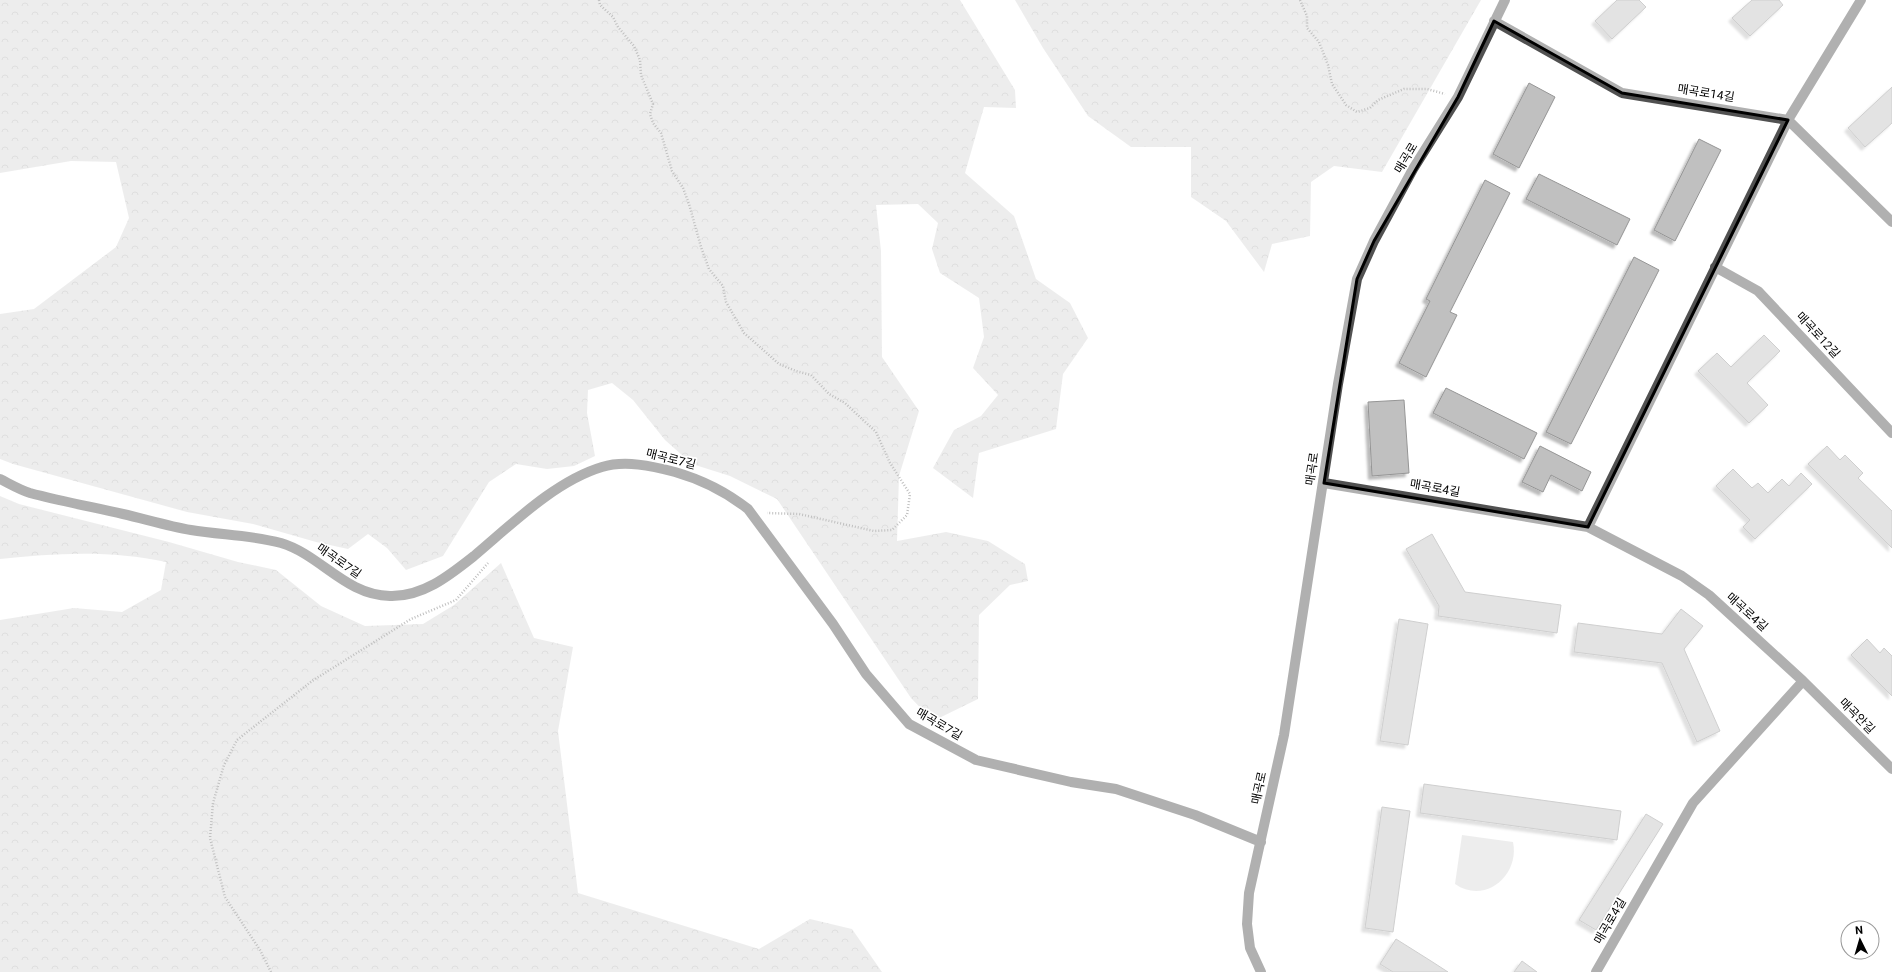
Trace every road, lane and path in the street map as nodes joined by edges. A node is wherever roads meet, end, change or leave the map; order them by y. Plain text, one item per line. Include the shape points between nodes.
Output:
1 (599, 0) edge
2 (1300, 0) edge
3 (1505, 0) edge
4 (1861, 0) edge
5 (1494, 21) junction
6 (1458, 97) junction
7 (1788, 120) junction
8 (1892, 222) edge
9 (1715, 267) junction
10 (1892, 433) edge
11 (0, 479) edge
12 (1324, 483) junction
13 (751, 513) junction
14 (1588, 527) junction
15 (480, 551) junction
16 (1803, 681) junction
17 (1892, 770) edge
18 (1261, 842) junction
19 (271, 972) edge
20 (1261, 972) edge
21 (1596, 972) edge

1 - 13 path via 600,5 613,17 634,46 640,60 641,75 654,104 650,114 653,123 662,133 672,171 687,199 700,247 709,269 723,286 726,302 744,333 779,364 811,375 828,394 845,403 867,423 876,432 890,463 910,494 907,515 892,530 874,531 798,514
2 - 6 path via 1307,16 1307,28 1319,42 1332,84 1346,105 1357,112 1370,108 1378,100 1404,89 1427,89
3 - 5 street, 매곡로
4 - 7 street
5 - 6 street, 매곡로
5 - 7 street, 매곡로14길 via 1622,93
6 - 12 street, 매곡로 via 1413,170 1374,241 1358,279 1338,384
7 - 8 street
7 - 9 street
9 - 10 street, 매곡로12길 via 1758,291
9 - 14 street
11 - 15 street, 매곡로7길 via 29,492 188,530 263,538 304,552 359,591 390,596 413,593 437,583
12 - 14 street, 매곡로4길
12 - 18 street, 매곡로 via 1284,735
13 - 15 street, 매곡로7길 via 729,494 700,480 650,466 629,463 603,466 574,478 542,500
13 - 18 street, 매곡로7길 via 833,624 866,674 909,724 976,760 1071,782 1116,789 1195,815
14 - 16 street, 매곡로4길 via 1682,576 1709,595
15 - 19 path via 489,562 456,600 411,620 312,681 237,740 224,765 213,803 210,838 225,897 260,950
16 - 17 street, 매곡안길
16 - 21 street, 매곡로4길 via 1693,803
18 - 20 street, 매곡로 via 1249,893 1247,924 1250,948

